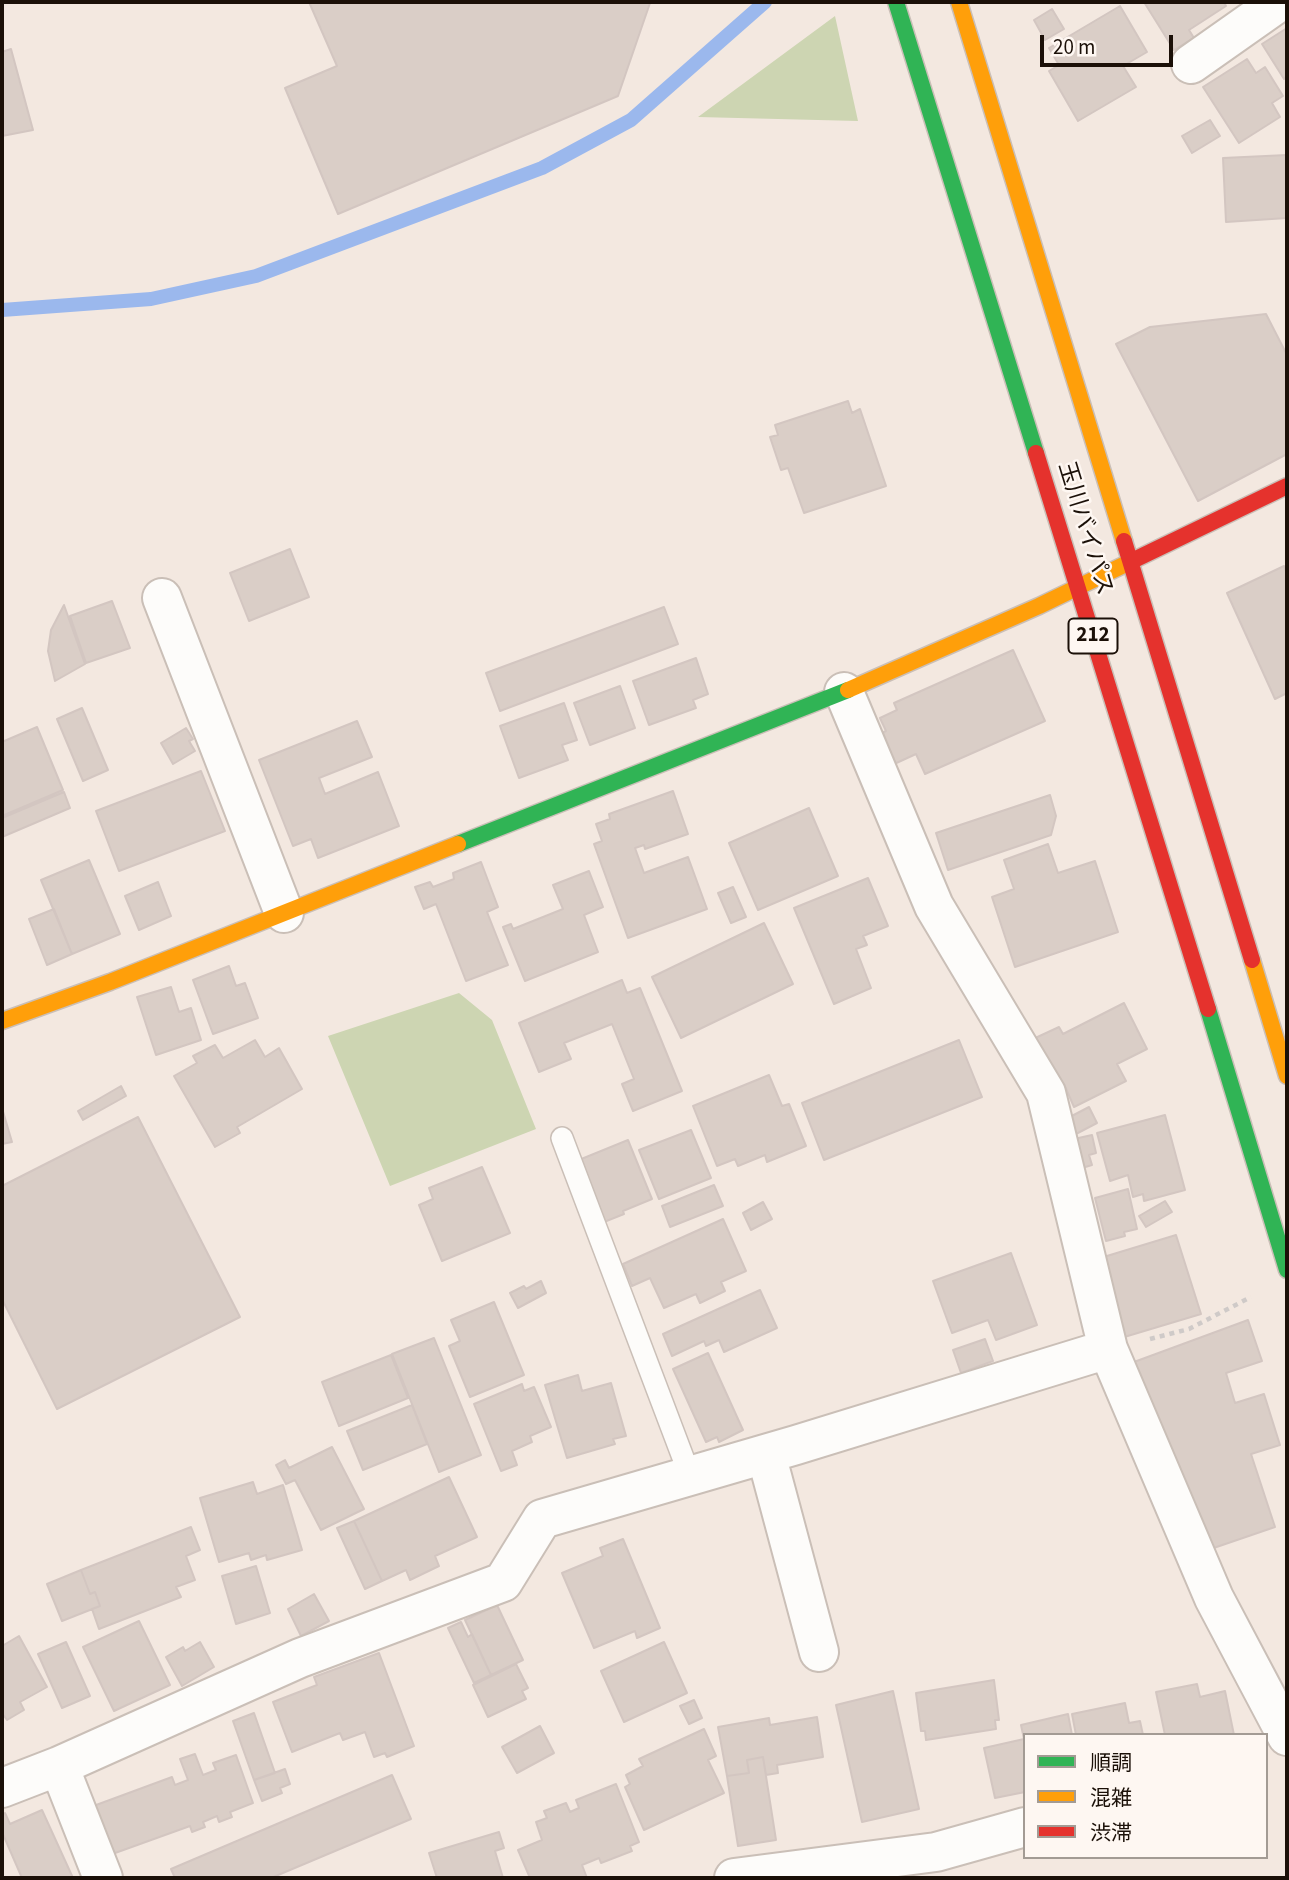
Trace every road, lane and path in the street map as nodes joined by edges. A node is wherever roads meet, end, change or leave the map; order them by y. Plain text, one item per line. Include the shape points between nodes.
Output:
1 (895, 2) edge
2 (959, 2) edge
3 (1279, 2) edge
4 (1191, 64) dead end
5 (1287, 486) edge
6 (1130, 563) junction
7 (1078, 587) junction
8 (162, 598) dead end
9 (844, 692) junction
10 (284, 913) junction
11 (2, 1021) edge
12 (1287, 1076) edge
13 (562, 1138) dead end
14 (1287, 1270) edge
15 (1251, 1297) dead end
16 (1108, 1349) junction
17 (766, 1454) junction
18 (690, 1476) junction
19 (818, 1652) dead end
20 (1287, 1736) edge
21 (1287, 1752) edge
22 (1268, 1757) edge
23 (59, 1766) junction
24 (2, 1788) edge
25 (1023, 1828) edge
26 (940, 1865) edge
27 (103, 1878) edge
28 (734, 1878) edge

1 - 7 main road, 玉川バイパス / 212
2 - 6 main road, 玉川バイパス / 212
3 - 4 street
5 - 6 main road
6 - 7 main road
6 - 12 main road, 玉川バイパス / 212 via 1252,985
7 - 9 main road
7 - 14 main road, 玉川バイパス / 212 via 1212,999
8 - 10 street
9 - 10 main road
9 - 16 street via 934,906 1046,1093
10 - 11 main road
13 - 18 lane
15 - 16 path via 1189,1329
16 - 17 street
16 - 20 street via 1214,1598
17 - 18 street
17 - 19 street
18 - 23 street via 542,1518 503,1582 300,1658
21 - 22 street
23 - 24 street
23 - 27 street
25 - 26 street
26 - 28 street

